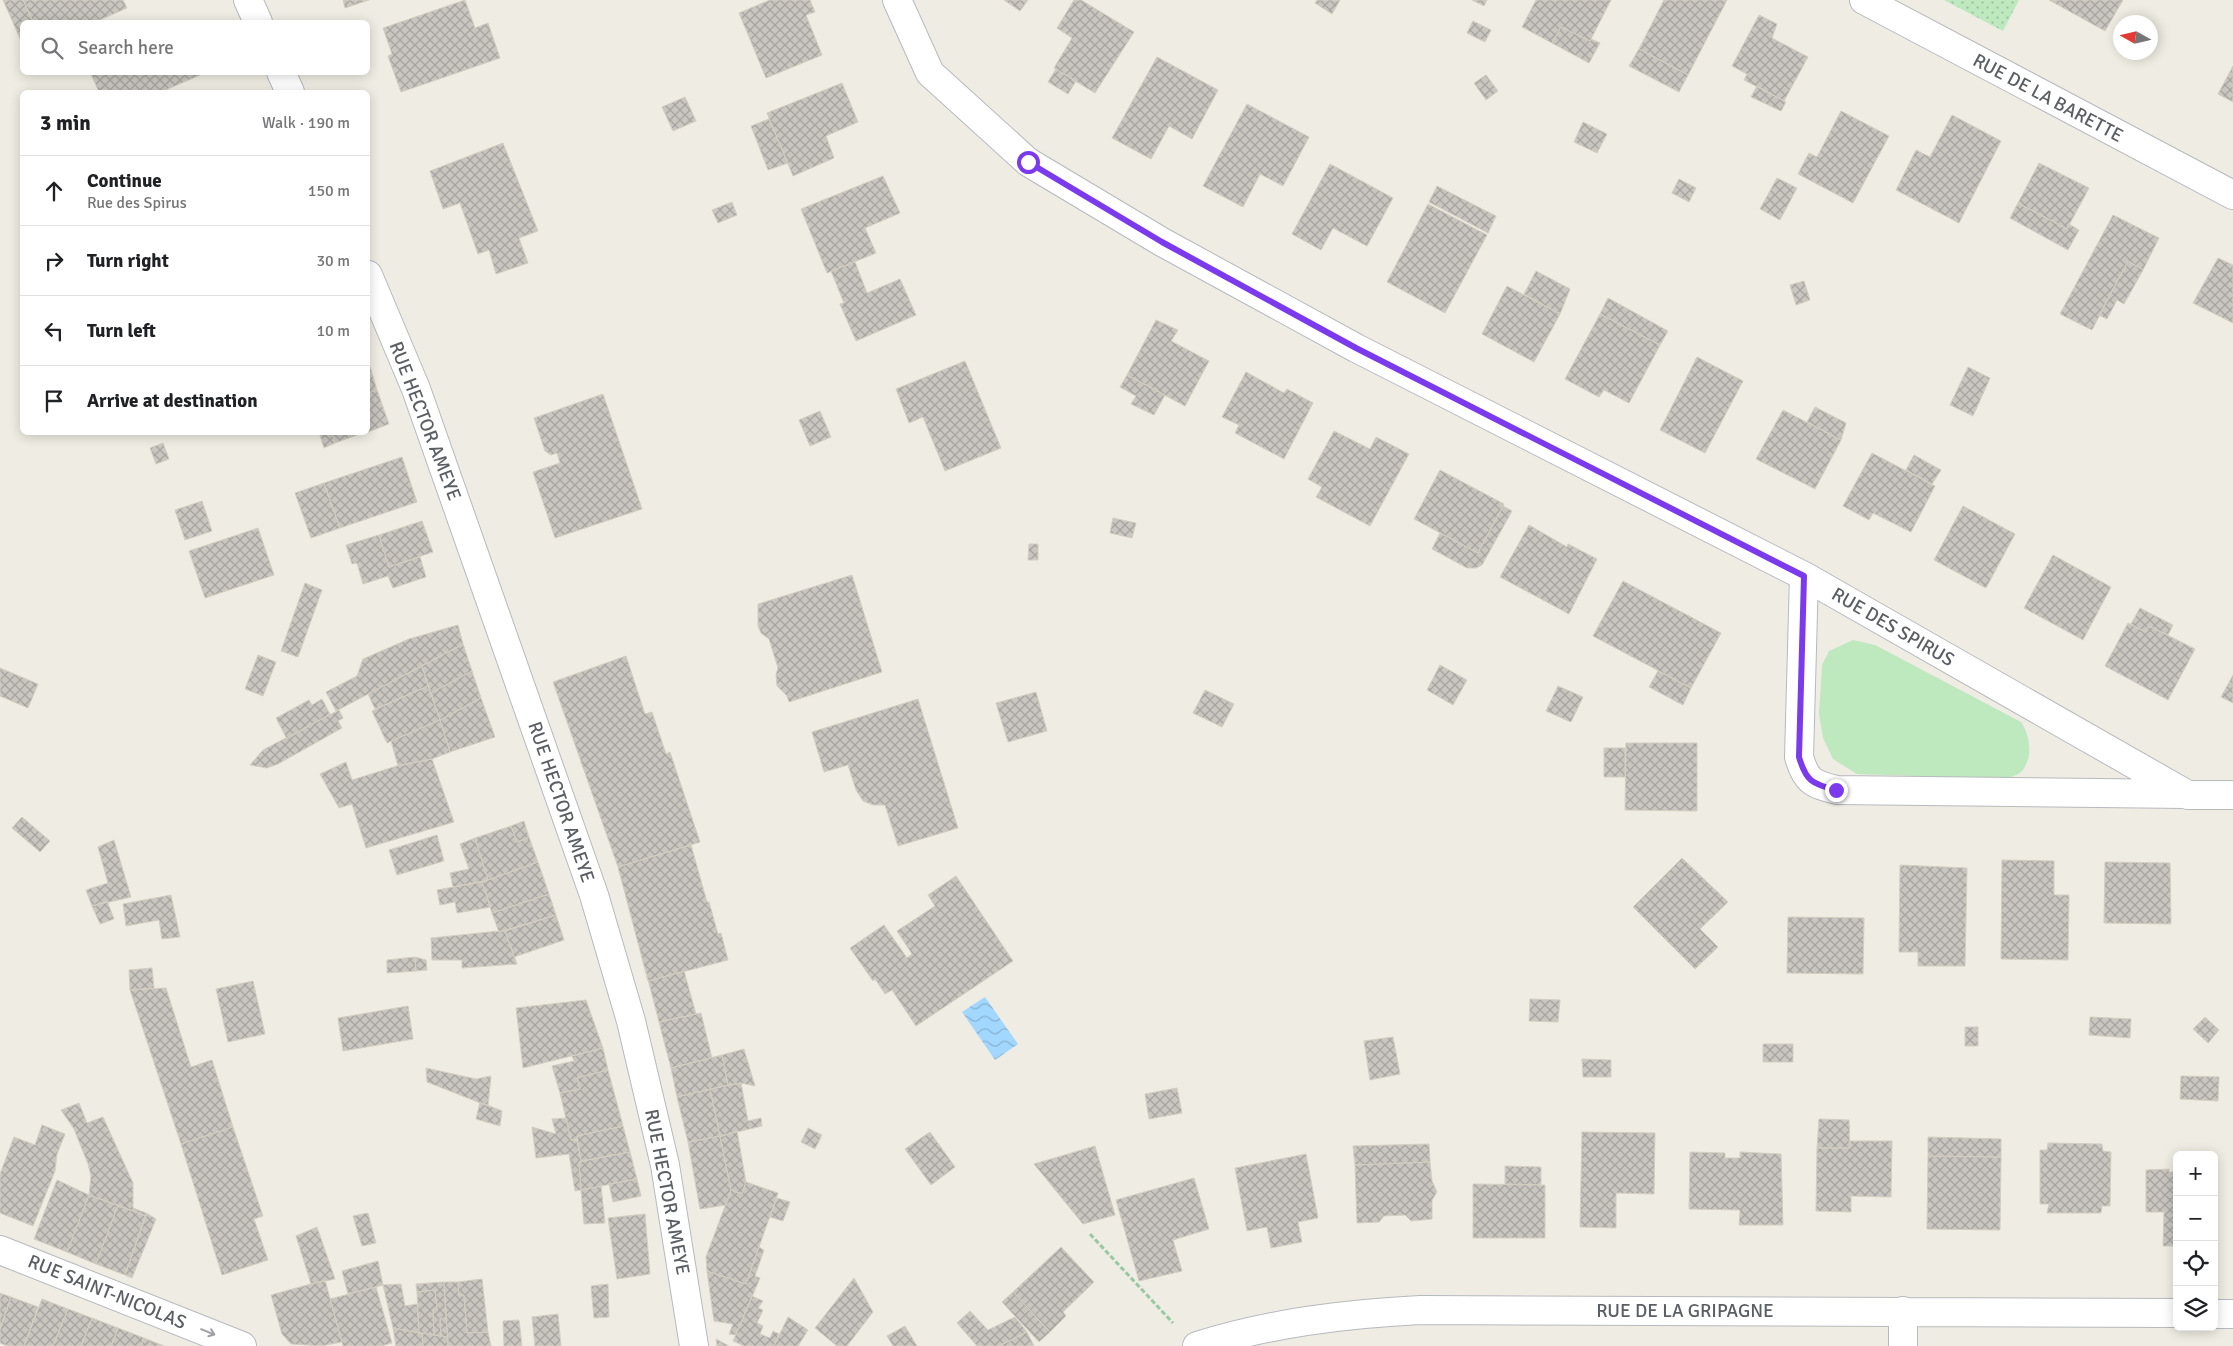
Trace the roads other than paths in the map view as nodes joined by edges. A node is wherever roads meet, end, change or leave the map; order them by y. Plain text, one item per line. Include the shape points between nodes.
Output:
1 (248, 0) edge
2 (896, 0) edge
3 (1864, 0) edge
4 (257, 20) edge
5 (282, 75) edge
6 (289, 90) edge
7 (2233, 195) edge
8 (370, 280) edge
9 (1804, 576) junction
10 (2188, 794) junction
11 (2233, 795) edge
12 (0, 1250) edge
13 (1903, 1312) junction
14 (2173, 1313) edge
15 (2218, 1314) edge
16 (2233, 1314) edge
17 (242, 1346) edge
18 (694, 1346) edge
19 (1197, 1346) edge
20 (1904, 1346) edge

1 - 4 street
2 - 9 street, RUE DES SPIRUS via 930,73 1028,162 1162,242 1356,348
3 - 7 street, RUE DE LA BARETTE
5 - 6 street
8 - 18 street, RUE HECTOR AMEYE via 416,389 599,913 631,1021 665,1165
9 - 10 street, RUE DES SPIRUS
9 - 10 street via 1799,757 1804,775 1818,786 1836,790
10 - 11 street, RUE DES SPIRUS
12 -> 17 street, RUE SAINT-NICOLAS
13 - 14 street, RUE DE LA GRIPAGNE
13 - 19 street, RUE DE LA GRIPAGNE via 1372,1312 1289,1322
13 - 20 street
15 - 16 street

